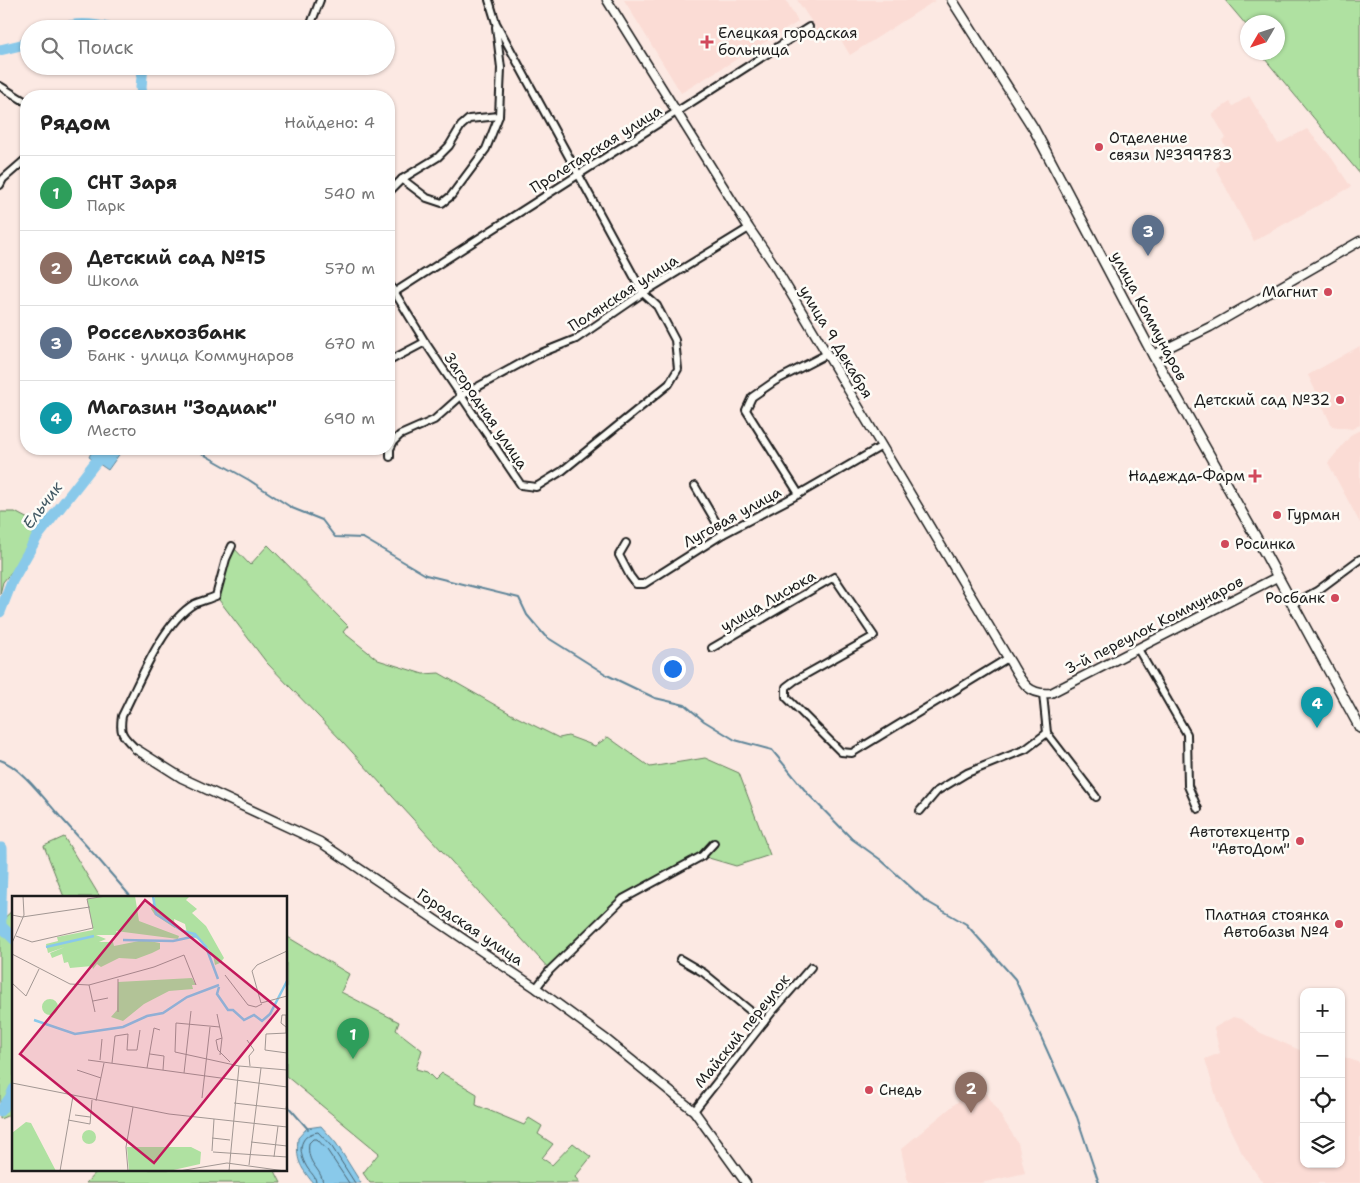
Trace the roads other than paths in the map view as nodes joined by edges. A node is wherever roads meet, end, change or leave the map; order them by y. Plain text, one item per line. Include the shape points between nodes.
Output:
1 (320, 0) edge
2 (489, 0) edge
3 (607, 0) edge
4 (952, 0) edge
5 (312, 20) edge
6 (496, 23) junction
7 (810, 27) dead end
8 (0, 86) edge
9 (20, 98) edge
10 (677, 112) junction
11 (498, 116) junction
12 (20, 164) edge
13 (578, 175) junction
14 (402, 179) junction
15 (0, 185) edge
16 (395, 186) edge
17 (749, 228) junction
18 (1360, 241) edge
19 (395, 292) joint
20 (644, 293) junction
21 (424, 342) junction
22 (827, 354) junction
23 (1153, 355) junction
24 (395, 358) edge
25 (460, 396) junction
26 (395, 440) edge
27 (882, 446) junction
28 (695, 486) dead end
29 (799, 494) junction
30 (723, 534) junction
31 (626, 543) dead end
32 (232, 546) dead end
33 (1360, 559) edge
34 (1277, 577) junction
35 (1293, 604) junction
36 (712, 648) dead end
37 (1138, 649) junction
38 (1008, 658) junction
39 (1042, 694) junction
40 (1357, 716) edge
41 (1360, 728) edge
42 (1048, 733) junction
43 (136, 749) joint
44 (1096, 797) dead end
45 (1198, 809) dead end
46 (920, 811) dead end
47 (714, 843) dead end
48 (680, 958) dead end
49 (811, 967) dead end
50 (536, 988) junction
51 (764, 1022) junction
52 (694, 1110) junction
53 (746, 1183) edge

1 - 5 street
2 - 6 street
3 - 10 street, улица 9 Декабря
4 - 23 main road, улица Коммунаров via 1034,129
6 - 11 street via 501,68
6 - 13 street
7 - 10 street, Пролетарская улица
8 - 9 street
10 - 13 street, Пролетарская улица
10 - 17 street, улица 9 Декабря
11 - 14 street via 469,119 460,126 449,146 438,157
11 - 14 street via 486,149 451,196 442,202 427,198
12 - 15 street
13 - 19 street, Пролетарская улица
13 - 20 street
14 - 16 street
17 - 20 street, Полянская улица
17 - 22 street, улица 9 Декабря via 772,260
18 - 23 street via 1210,327
19 - 21 street, Загородная улица
20 - 25 street, Полянская улица via 576,339 536,355
20 - 25 street, Загородная улица via 657,306 675,340 678,369 669,384 562,471 536,487 521,485
21 - 24 street
21 - 25 street, Загородная улица
22 - 27 street, улица 9 Декабря
22 - 29 street via 775,381 752,397 746,410
23 - 34 main road, улица Коммунаров
25 - 26 street, Полянская улица via 434,420
27 - 29 street, Луговая улица
27 - 38 street, улица 9 Декабря
28 - 30 street
29 - 30 street, Луговая улица
30 - 31 street, Луговая улица via 644,584 636,584 619,555
32 - 43 street via 216,596 184,612 163,636 122,716 120,728
33 - 35 street via 1317,591
34 - 35 main road, улица Коммунаров
34 - 37 street, 3-й переулок Коммунаров
35 - 40 main road, улица Коммунаров
36 - 38 street, улица Лисюка via 834,577 874,636 794,681 786,687 786,697 841,752 852,753
37 - 39 street, 3-й переулок Коммунаров via 1051,693
37 - 45 street via 1187,734 1188,786
38 - 39 street, улица 9 Декабря via 1028,688
39 - 42 street
40 - 41 main road, улица Коммунаров
42 - 44 street
42 - 46 street via 1026,750 967,773 937,791
43 - 50 street, Городская улица via 182,778 320,842
47 - 50 street via 702,856 623,898
48 - 51 street via 704,973
49 - 51 street, Майский переулок
50 - 52 street, Городская улица via 608,1040
51 - 52 street, Майский переулок
52 - 53 street, Городская улица

